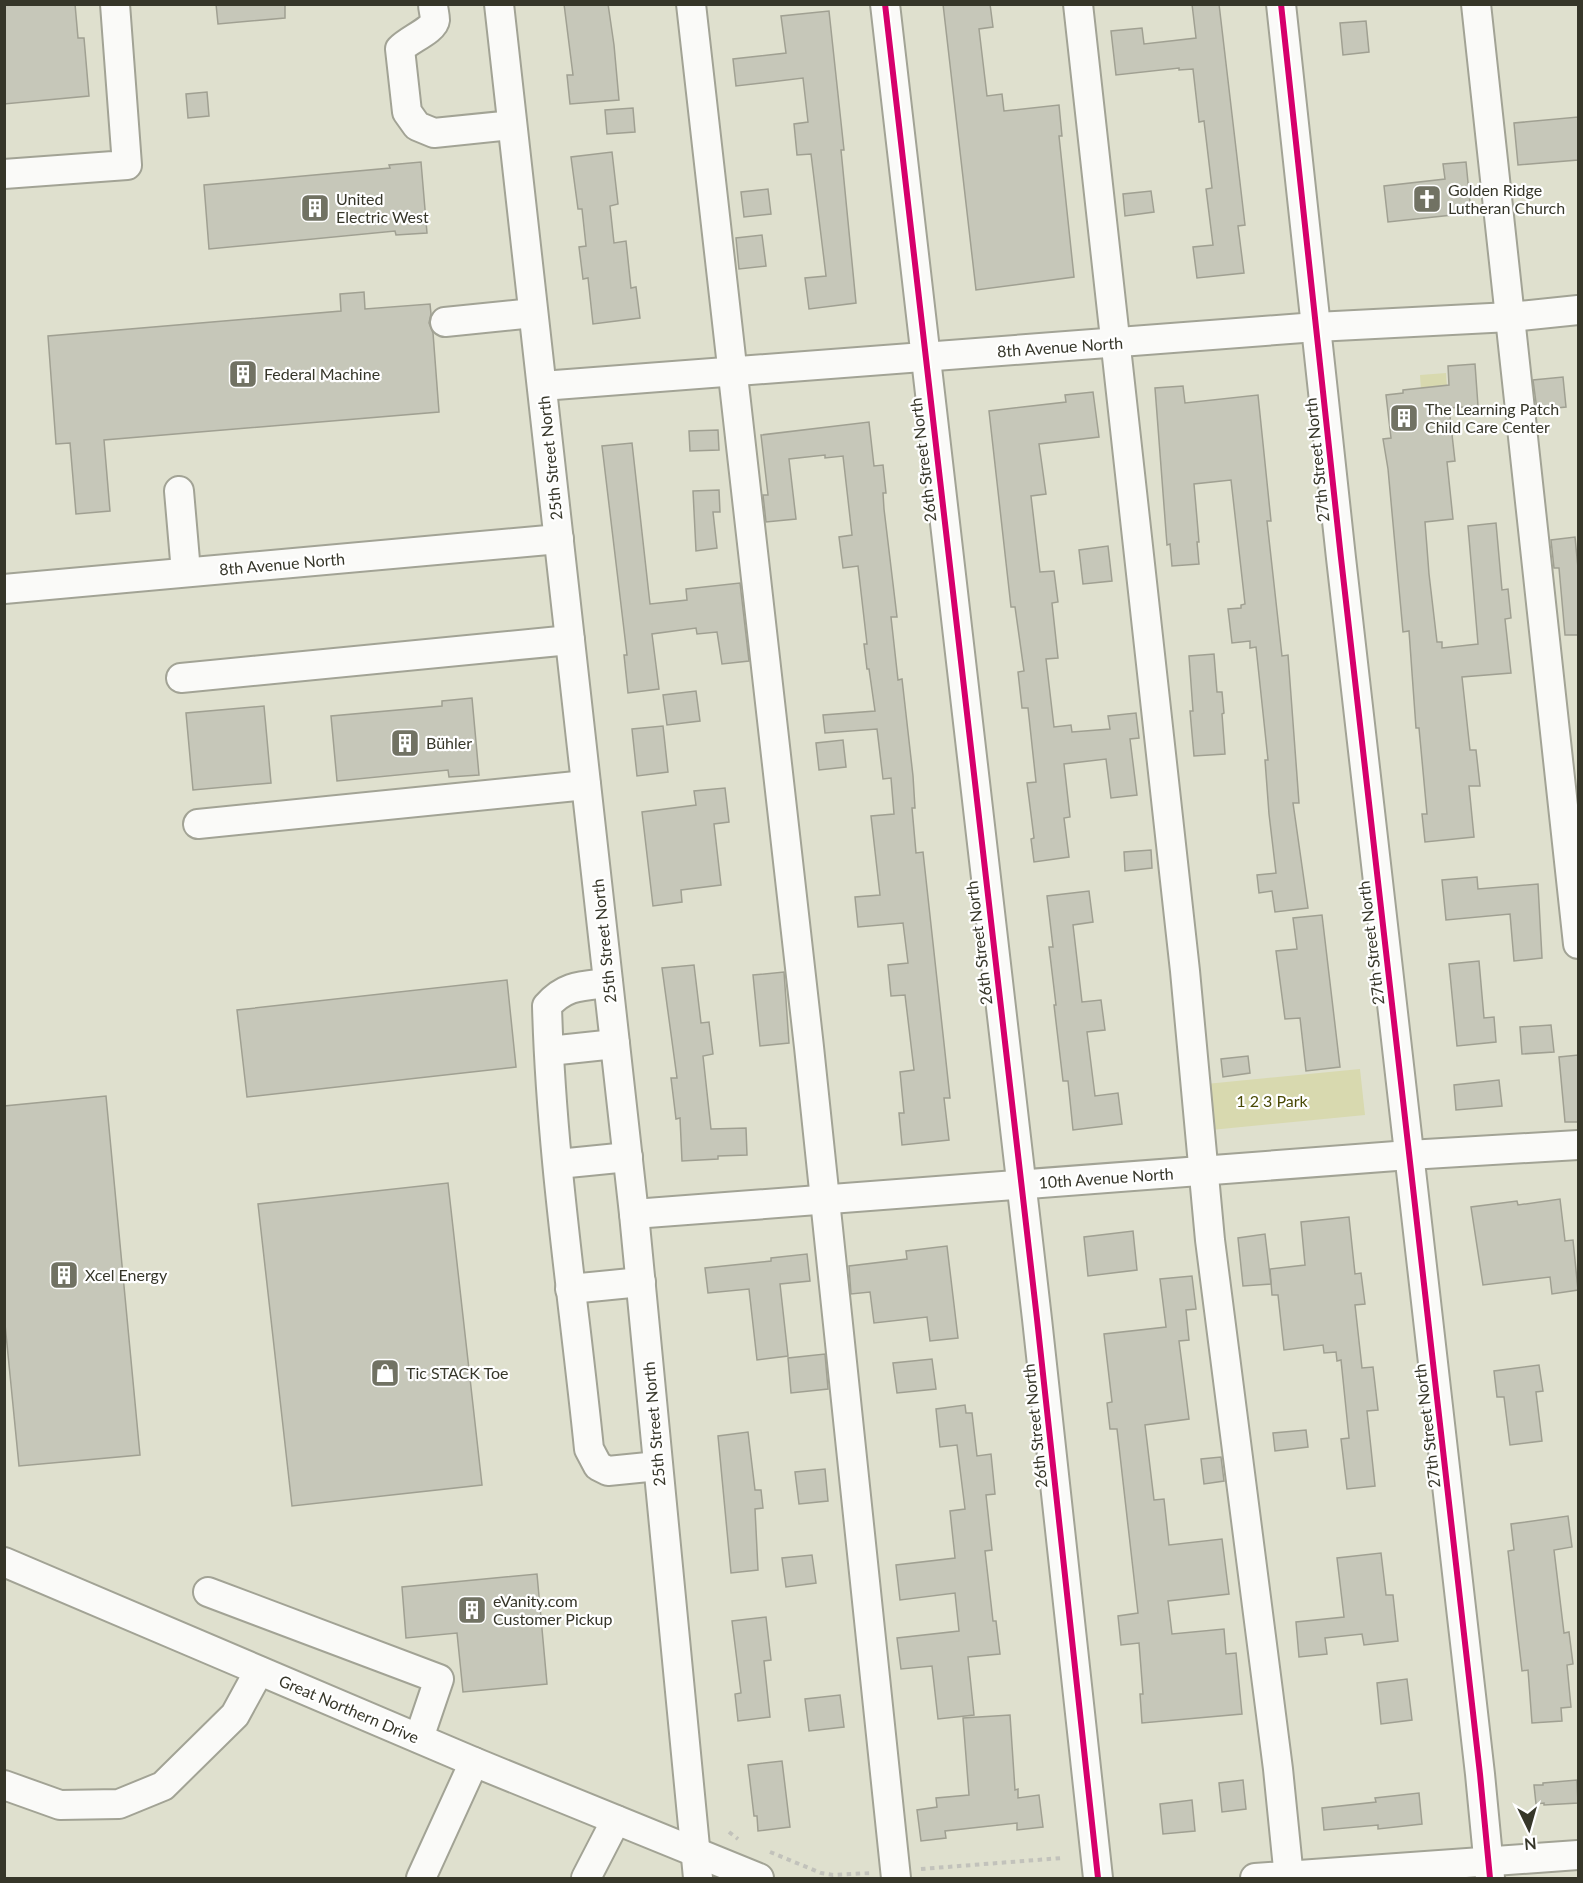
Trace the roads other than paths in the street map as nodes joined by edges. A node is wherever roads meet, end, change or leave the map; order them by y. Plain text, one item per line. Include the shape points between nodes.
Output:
1 (115, 4) edge
2 (433, 4) edge
3 (499, 4) edge
4 (691, 4) edge
5 (885, 4) edge
6 (1078, 4) edge
7 (1281, 4) edge
8 (1476, 4) edge
9 (512, 125) junction
10 (4, 174) edge
11 (1578, 310) edge
12 (533, 313) junction
13 (1510, 317) junction
14 (445, 322) dead end
15 (1316, 327) junction
16 (1115, 343) junction
17 (925, 357) junction
18 (732, 371) junction
19 (542, 386) junction
20 (179, 491) dead end
21 (559, 539) junction
22 (186, 572) junction
23 (4, 589) edge
24 (570, 640) junction
25 (182, 678) dead end
26 (586, 785) junction
27 (198, 824) dead end
28 (1578, 944) edge
29 (608, 983) junction
30 (615, 1044) junction
31 (549, 1051) junction
32 (1578, 1145) edge
33 (1409, 1155) junction
34 (628, 1157) junction
35 (558, 1164) junction
36 (1204, 1170) junction
37 (1021, 1184) junction
38 (825, 1199) junction
39 (634, 1214) junction
40 (641, 1282) junction
41 (570, 1289) junction
42 (658, 1466) junction
43 (4, 1562) edge
44 (208, 1592) dead end
45 (259, 1671) junction
46 (418, 1738) junction
47 (474, 1762) junction
48 (4, 1785) edge
49 (616, 1820) junction
50 (1578, 1855) edge
51 (697, 1865) edge
52 (1490, 1869) edge
53 (1289, 1877) edge
54 (421, 1878) edge
55 (586, 1878) edge
56 (759, 1878) edge
57 (896, 1878) edge
58 (1098, 1878) edge
59 (1255, 1878) edge

1 - 10 street via 127,165
2 - 9 street via 432,28 400,49 407,112 417,126 434,133
3 - 9 street, 25th Street North
4 - 18 street
5 - 17 street, 26th Street North
6 - 16 street
7 - 15 street, 27th Street North
8 - 13 street
9 - 12 street, 25th Street North
11 - 13 street, 8th Avenue North
12 - 14 street
12 - 19 street, 25th Street North
13 - 15 street, 8th Avenue North
13 - 28 street
15 - 16 street, 8th Avenue North
15 - 33 street, 27th Street North
16 - 17 street, 8th Avenue North
16 - 36 street
17 - 18 street, 8th Avenue North
17 - 37 street, 26th Street North
18 - 19 street, 8th Avenue North
18 - 38 street
19 - 21 street, 25th Street North
20 - 22 street
21 - 22 street, 8th Avenue North
21 - 24 street, 25th Street North
22 - 23 street, 8th Avenue North
24 - 25 street
24 - 26 street, 25th Street North
26 - 27 street
26 - 29 street, 25th Street North
29 - 30 street, 25th Street North
29 - 31 street via 571,987 555,996 547,1006
30 - 31 street
30 - 34 street, 25th Street North
31 - 35 street
32 - 33 street, 10th Avenue North
33 - 36 street, 10th Avenue North
33 - 52 street, 27th Street North
34 - 35 street
34 - 39 street, 25th Street North
35 - 41 street
36 - 37 street, 10th Avenue North
36 - 53 street
37 - 38 street, 10th Avenue North
37 - 58 street, 26th Street North
38 - 39 street, 10th Avenue North
38 - 57 street
39 - 40 street, 25th Street North
40 - 41 street
40 - 42 street, 25th Street North
41 - 42 street via 589,1449 598,1466 608,1471
42 - 51 street, 25th Street North
43 - 45 street, Great Northern Drive
44 - 46 street via 439,1679
45 - 46 street, Great Northern Drive
45 - 48 street via 235,1715 163,1786 119,1804 60,1805
46 - 47 street, Great Northern Drive
47 - 49 street, Great Northern Drive
47 - 54 street
49 - 51 street, Great Northern Drive
49 - 55 street
50 - 52 street
51 - 56 street, Great Northern Drive
52 - 53 street
53 - 59 street

